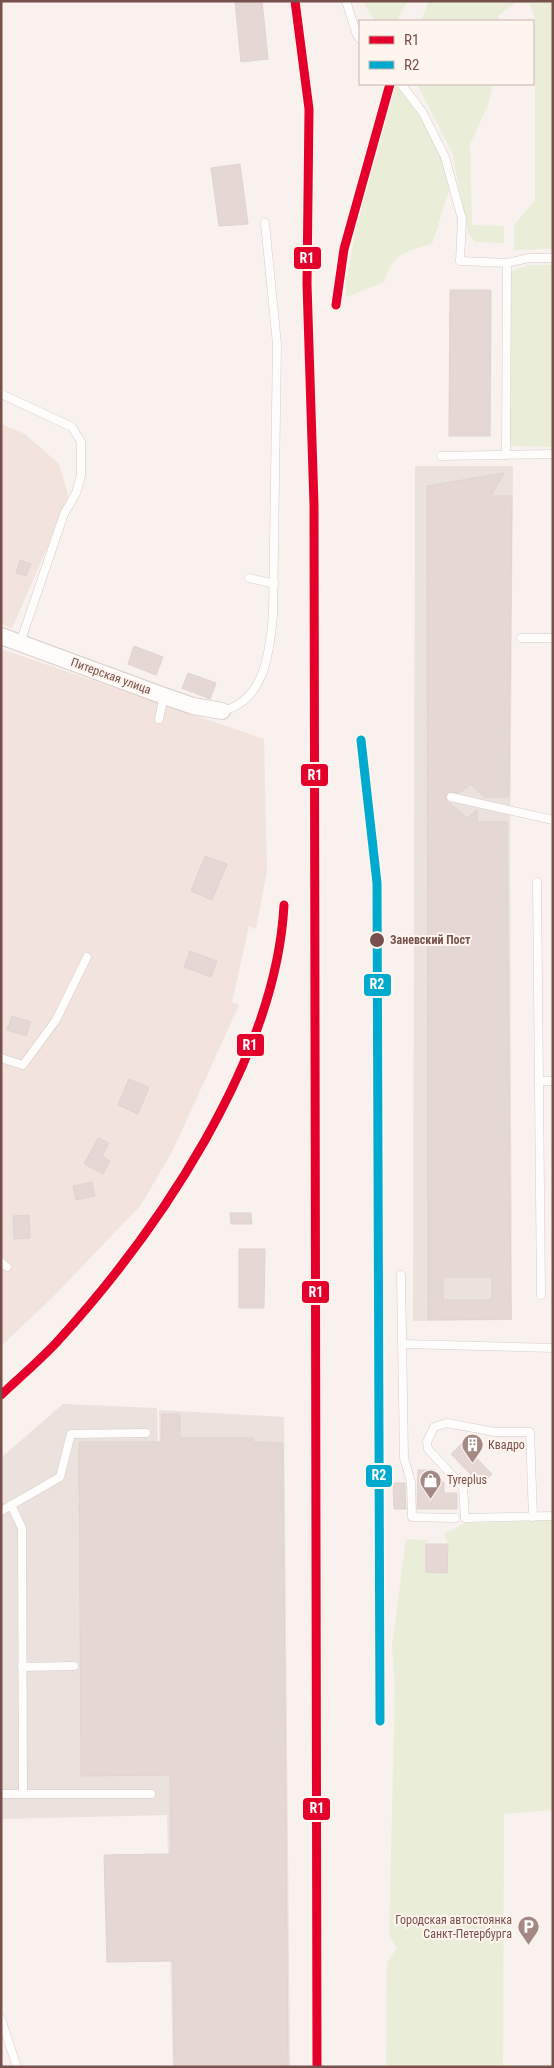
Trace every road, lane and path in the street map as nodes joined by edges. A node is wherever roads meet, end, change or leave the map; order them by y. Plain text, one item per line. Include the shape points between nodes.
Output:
1 (346, 1) edge
2 (359, 38) edge
3 (402, 85) edge
4 (265, 223) dead end
5 (553, 258) edge
6 (507, 262) junction
7 (1, 394) edge
8 (553, 454) edge
9 (506, 455) junction
10 (440, 456) dead end
11 (249, 578) dead end
12 (274, 584) junction
13 (1, 636) edge
14 (521, 638) dead end
15 (553, 638) edge
16 (20, 642) junction
17 (164, 696) junction
18 (222, 711) joint
19 (158, 719) dead end
20 (451, 797) dead end
21 (553, 820) edge
22 (537, 882) dead end
23 (87, 958) dead end
24 (1, 1058) edge
25 (539, 1081) junction
26 (553, 1081) edge
27 (401, 1275) dead end
28 (541, 1295) dead end
29 (404, 1344) junction
30 (553, 1348) edge
31 (146, 1433) dead end
32 (11, 1505) junction
33 (1, 1511) edge
34 (553, 1516) edge
35 (533, 1517) junction
36 (454, 1518) dead end
37 (74, 1666) dead end
38 (22, 1667) junction
39 (1, 1794) edge
40 (23, 1794) junction
41 (151, 1794) dead end
42 (1, 2019) edge
43 (17, 2067) edge

1 - 2 lane
3 - 6 lane via 423,113 445,157 462,219 460,261
4 - 12 lane via 277,344
5 - 6 lane
6 - 9 lane
7 - 16 lane via 72,427 81,442 81,476 76,493 64,514
8 - 9 lane
9 - 10 lane
11 - 12 lane
12 - 18 lane via 270,650 260,679 246,700
13 - 16 street, Питерская улица
14 - 15 lane
16 - 17 street, Питерская улица
17 - 18 street, Питерская улица
17 - 19 lane
20 - 21 lane
22 - 25 lane
23 - 24 lane via 56,1020 23,1065
25 - 26 lane
25 - 28 lane
27 - 29 lane
29 - 30 lane
29 - 36 lane via 404,1458 411,1482 412,1517
31 - 32 lane via 71,1434 60,1477
32 - 33 lane
32 - 38 lane via 22,1528
34 - 35 lane
35 - 35 lane via 530,1432 495,1432 447,1422 434,1427 427,1442 428,1450 463,1487 465,1518
37 - 38 lane
38 - 40 lane
39 - 40 lane
40 - 41 lane
42 - 43 lane

